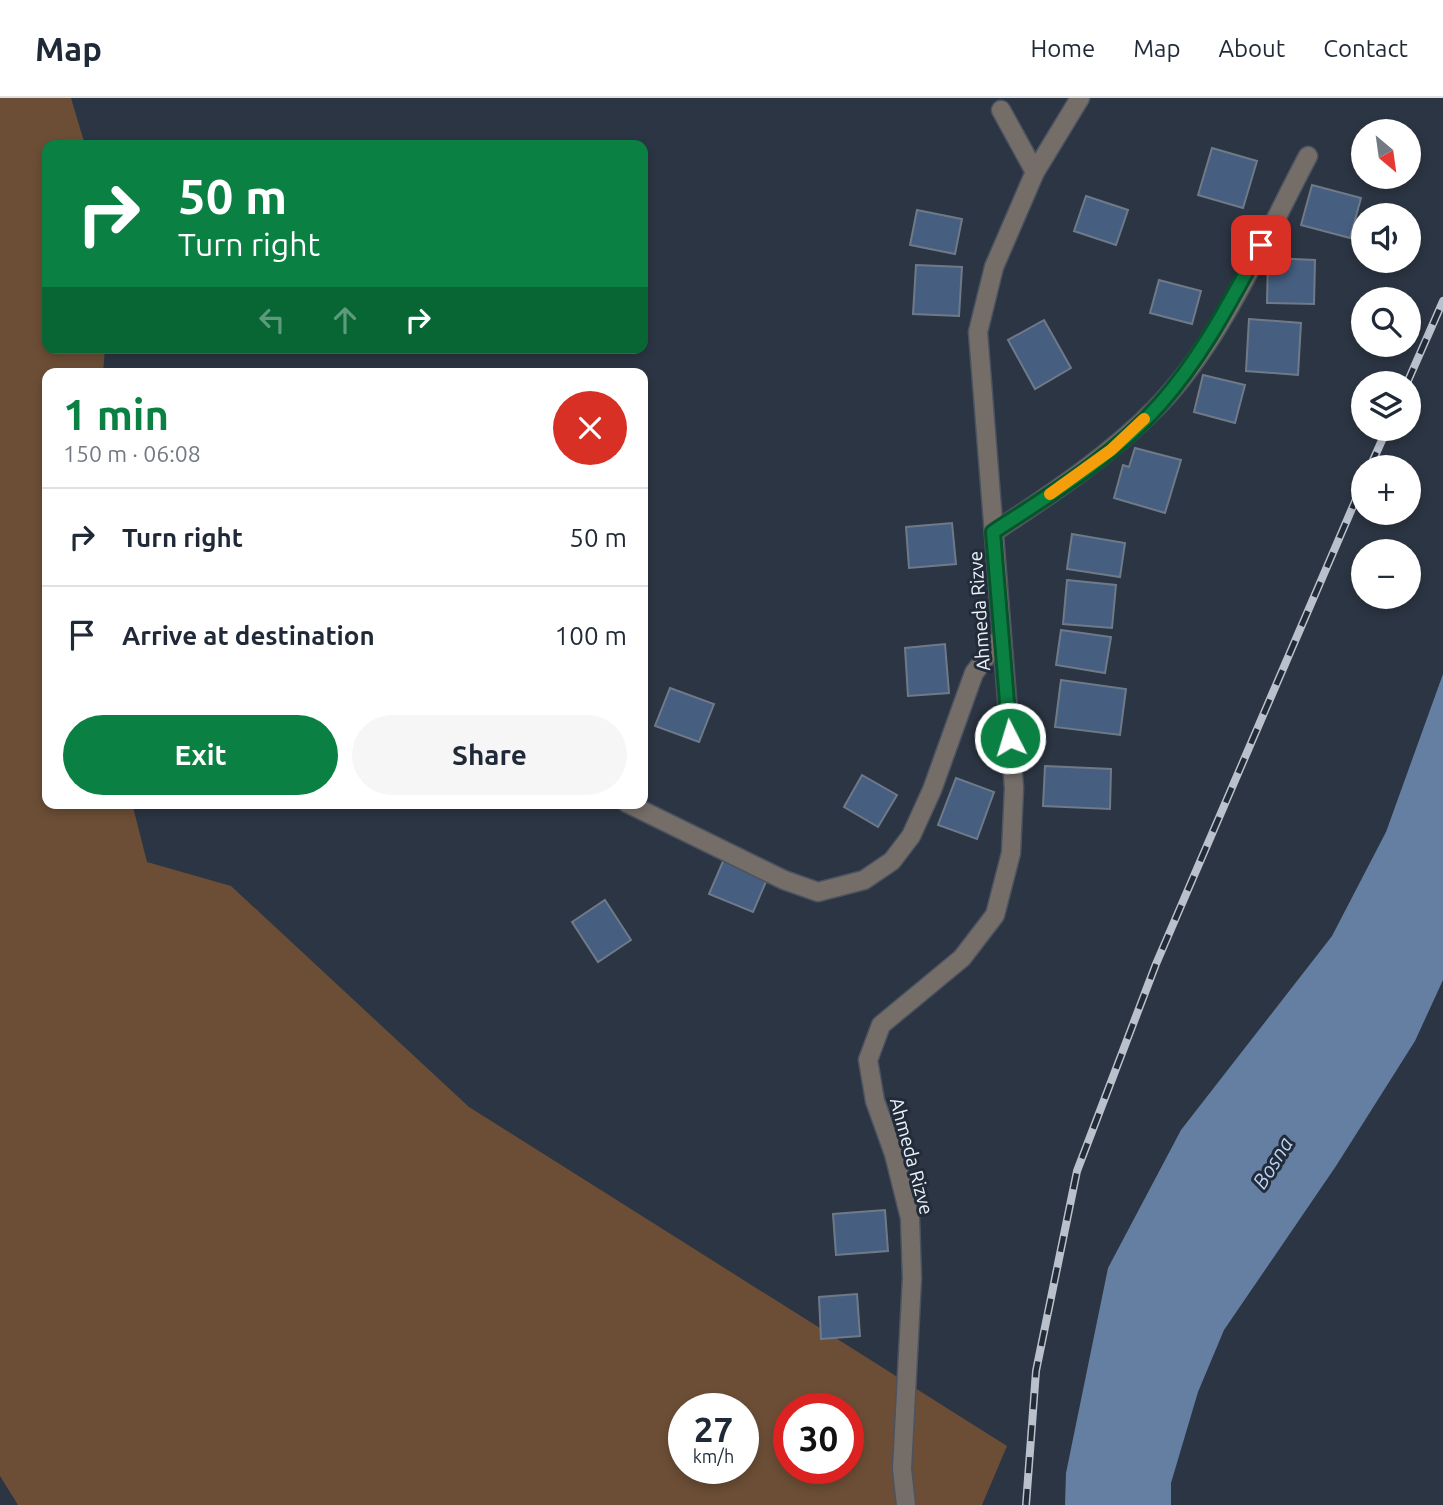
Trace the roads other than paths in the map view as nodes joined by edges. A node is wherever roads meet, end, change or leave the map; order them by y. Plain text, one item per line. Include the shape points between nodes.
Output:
1 (1080, 98) edge
2 (1001, 110) dead end
3 (1308, 156) dead end
4 (1035, 172) junction
5 (993, 532) junction
6 (1001, 637) junction
7 (639, 809) edge
8 (906, 1505) edge

1 - 4 street, Ahmeda Rizve
2 - 4 street
3 - 5 street via 1225,312 1159,405 1111,450
4 - 5 street, Ahmeda Rizve via 994,267 978,332
5 - 6 street, Ahmeda Rizve
6 - 7 street via 974,673 911,836 892,861 864,880 818,892
6 - 8 street, Ahmeda Rizve via 1014,788 1011,853 995,915 962,958 881,1025 869,1059 875,1101 910,1218 912,1278 902,1469

